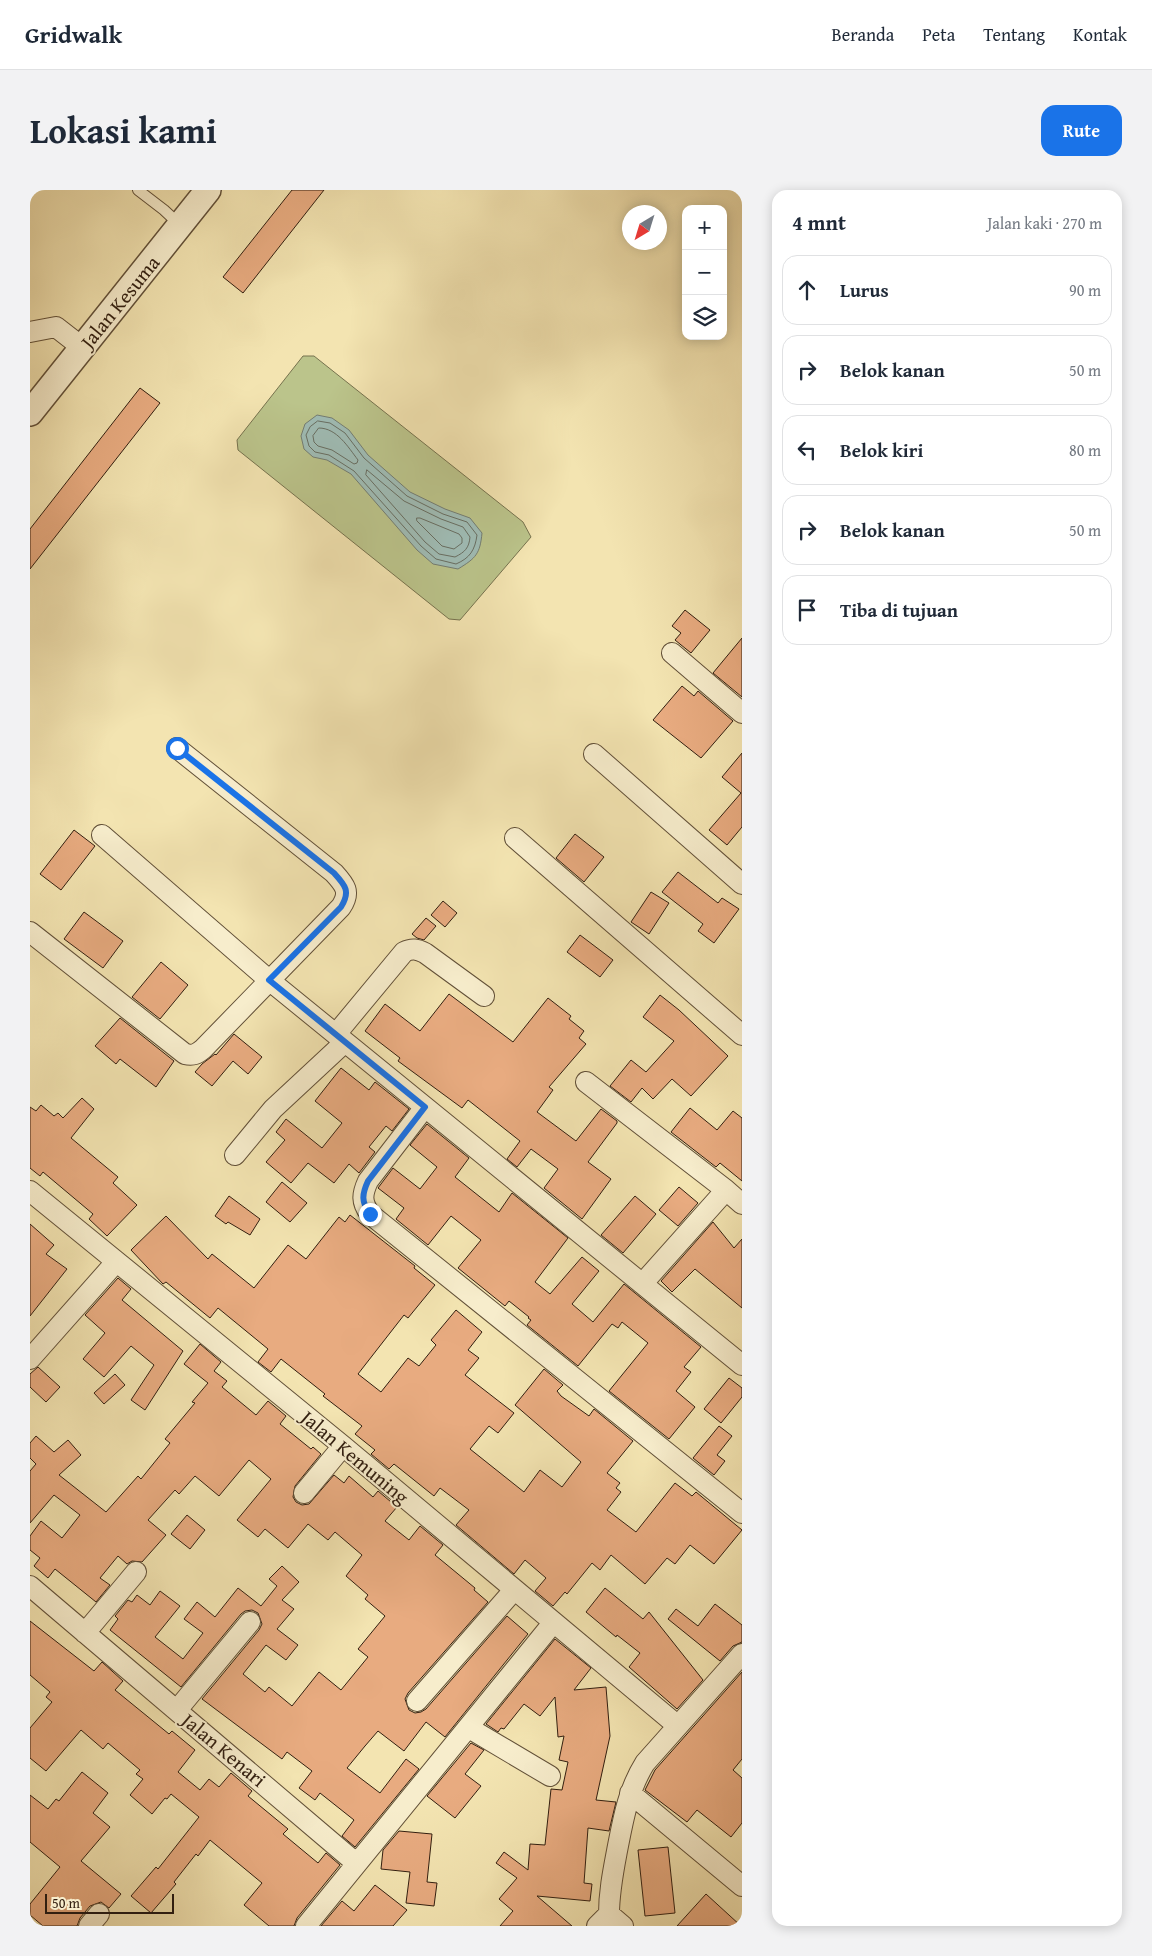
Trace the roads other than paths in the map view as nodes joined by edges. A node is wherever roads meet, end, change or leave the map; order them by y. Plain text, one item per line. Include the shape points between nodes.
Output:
1 (138, 190) edge
2 (208, 190) edge
3 (180, 226) junction
4 (30, 332) edge
5 (83, 348) junction
6 (30, 413) edge
7 (672, 652) dead end
8 (742, 713) edge
9 (177, 748) dead end
10 (594, 754) dead end
11 (102, 835) dead end
12 (515, 838) dead end
13 (742, 884) edge
14 (30, 932) edge
15 (269, 980) junction
16 (484, 996) dead end
17 (330, 1030) junction
18 (742, 1035) edge
19 (586, 1082) dead end
20 (425, 1107) junction
21 (235, 1155) dead end
22 (726, 1190) junction
23 (30, 1191) edge
24 (742, 1204) edge
25 (112, 1258) junction
26 (643, 1283) junction
27 (30, 1359) edge
28 (742, 1364) edge
29 (343, 1446) junction
30 (304, 1493) dead end
31 (742, 1514) edge
32 (136, 1572) dead end
33 (30, 1586) edge
34 (514, 1590) junction
35 (250, 1622) dead end
36 (553, 1623) junction
37 (85, 1632) junction
38 (742, 1654) edge
39 (417, 1701) dead end
40 (176, 1710) junction
41 (678, 1726) junction
42 (469, 1728) junction
43 (550, 1776) dead end
44 (630, 1793) junction
45 (356, 1863) junction
46 (742, 1886) edge
47 (610, 1922) edge
48 (306, 1926) edge

1 - 3 lane
2 - 3 street, Jalan Kesuma
3 - 5 street, Jalan Kesuma
4 - 5 street via 56,327
5 - 6 street, Jalan Kesuma
7 - 8 street
9 - 15 street via 334,873 346,890 346,900 341,907
10 - 13 street
11 - 15 street
12 - 18 street
14 - 15 street via 190,1056 203,1049
15 - 17 street
16 - 17 street via 425,953 409,950
17 - 20 street
17 - 21 street
19 - 22 street
20 - 26 street
20 - 31 street via 368,1181 362,1193 370,1214
22 - 24 street
22 - 26 street
23 - 25 street, Jalan Kemuning
25 - 27 street
25 - 29 street, Jalan Kemuning
26 - 28 street
29 - 30 street
29 - 34 street, Jalan Kemuning
32 - 37 street
33 - 37 street, Jalan Kenari
34 - 36 street, Jalan Kemuning
34 - 39 street
35 - 40 street
36 - 41 street, Jalan Kemuning
36 - 42 street
37 - 40 street, Jalan Kenari
38 - 41 street
40 - 45 street, Jalan Kenari
41 - 44 street via 646,1763
42 - 43 street
42 - 45 street
44 - 46 street
44 - 47 street via 609,1892
45 - 48 street

